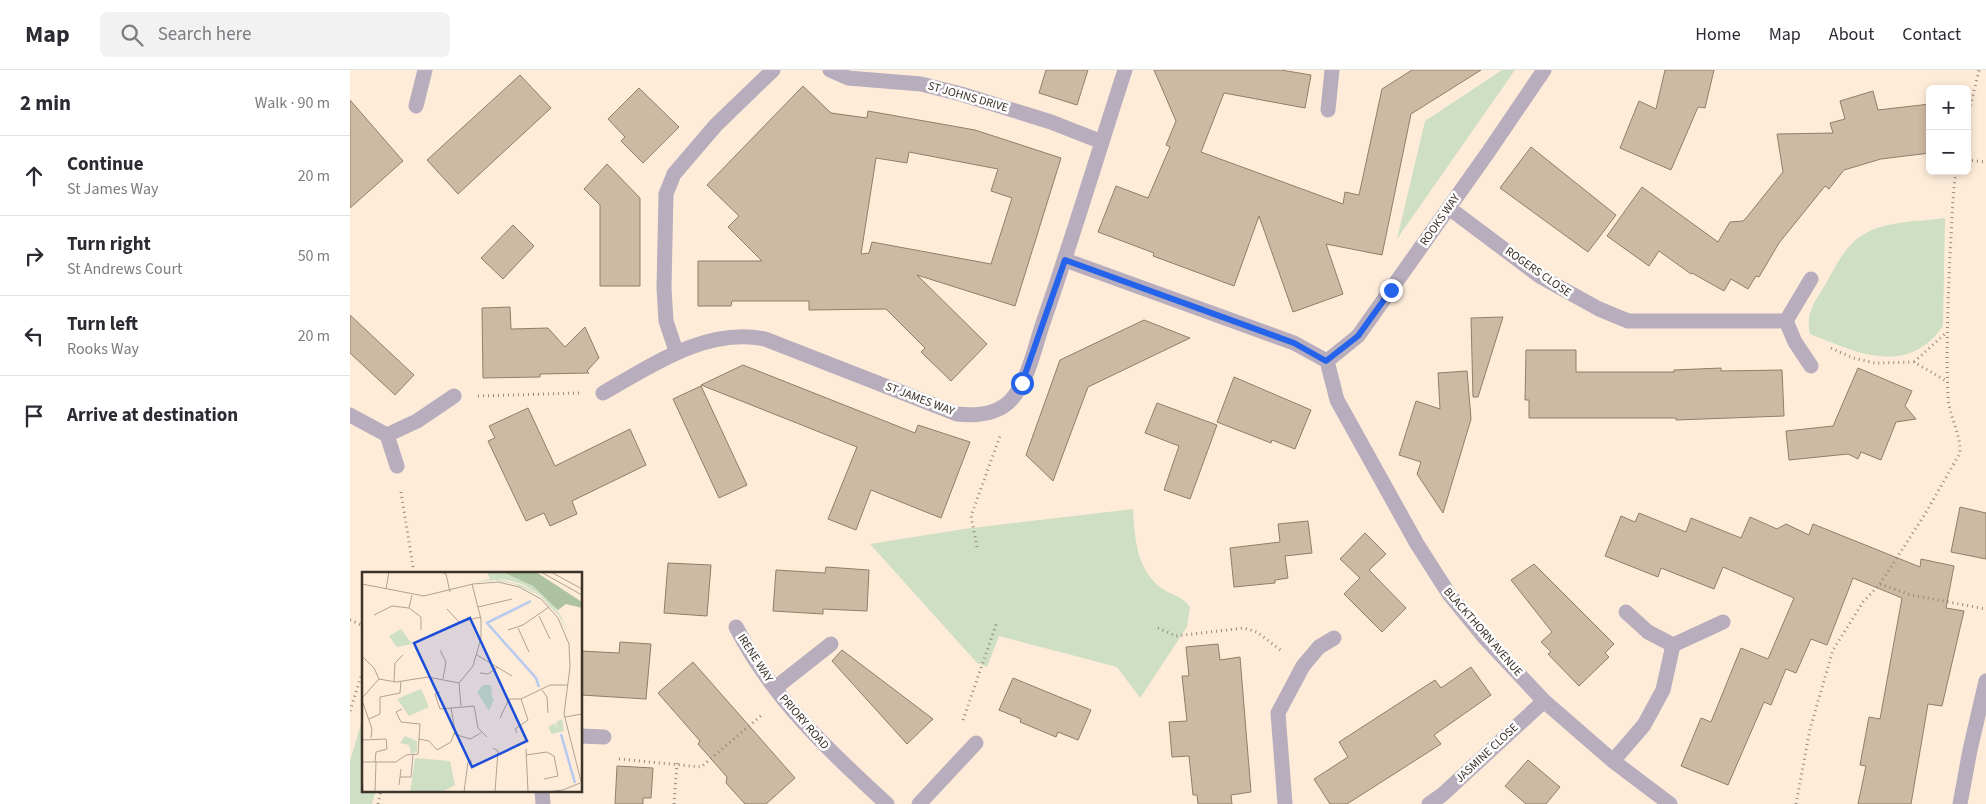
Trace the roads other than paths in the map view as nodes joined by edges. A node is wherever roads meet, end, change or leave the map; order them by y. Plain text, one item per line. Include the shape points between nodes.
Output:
1 (425, 70) edge
2 (773, 70) edge
3 (830, 70) edge
4 (1125, 70) edge
5 (1332, 70) edge
6 (1544, 70) edge
7 (416, 106) dead end
8 (1328, 110) dead end
9 (1102, 142) junction
10 (1449, 208) junction
11 (1065, 260) junction
12 (1811, 279) dead end
13 (1786, 321) junction
14 (676, 351) junction
15 (1326, 361) junction
16 (1811, 366) dead end
17 (603, 393) road end
18 (454, 396) road end
19 (350, 415) edge
20 (387, 435) junction
21 (397, 466) road end
22 (1626, 612) dead end
23 (1723, 622) dead end
24 (736, 627) dead end
25 (1334, 638) dead end
26 (831, 644) dead end
27 (1674, 645) junction
28 (1986, 681) edge
29 (778, 693) junction
30 (1544, 701) junction
31 (582, 736) edge
32 (604, 737) road end
33 (976, 743) road end
34 (1613, 761) junction
35 (1964, 803) edge
36 (887, 804) edge
37 (919, 804) edge
38 (1285, 804) edge
39 (1428, 804) edge
40 (1670, 804) edge

1 - 7 street
2 - 14 street via 716,125 674,174 666,194 666,321
3 - 9 street, ST JOHNS DRIVE via 848,78 921,84 961,94 1052,122
4 - 9 street, ST JAMES WAY
5 - 8 street
6 - 10 street, ROOKS WAY
9 - 11 street, ST JAMES WAY
10 - 13 street, ROGERS CLOSE via 1548,281 1628,321
10 - 15 street, ROOKS WAY via 1358,336
11 - 14 street, ST JAMES WAY via 1022,383 1010,401 978,416 957,414 764,339 746,335
11 - 15 street via 1294,343
12 - 13 street
13 - 16 street
14 - 17 street, ST JAMES WAY
15 - 30 street, BLACKTHORN AVENUE via 1336,400 1449,594
18 - 20 street via 418,420
19 - 20 street
20 - 21 street
22 - 27 street via 1648,632
23 - 27 street
24 - 29 street, IRENE WAY via 748,651
25 - 38 street via 1319,648 1303,666 1278,713
26 - 29 street, PRIORY ROAD
27 - 34 street via 1663,690 1644,725
28 - 35 street via 1970,750
29 - 36 street, PRIORY ROAD via 826,748
30 - 34 street, BLACKTHORN AVENUE
30 - 39 street, JASMINE CLOSE via 1442,795
31 - 32 street
33 - 37 street
34 - 40 street, BLACKTHORN AVENUE

